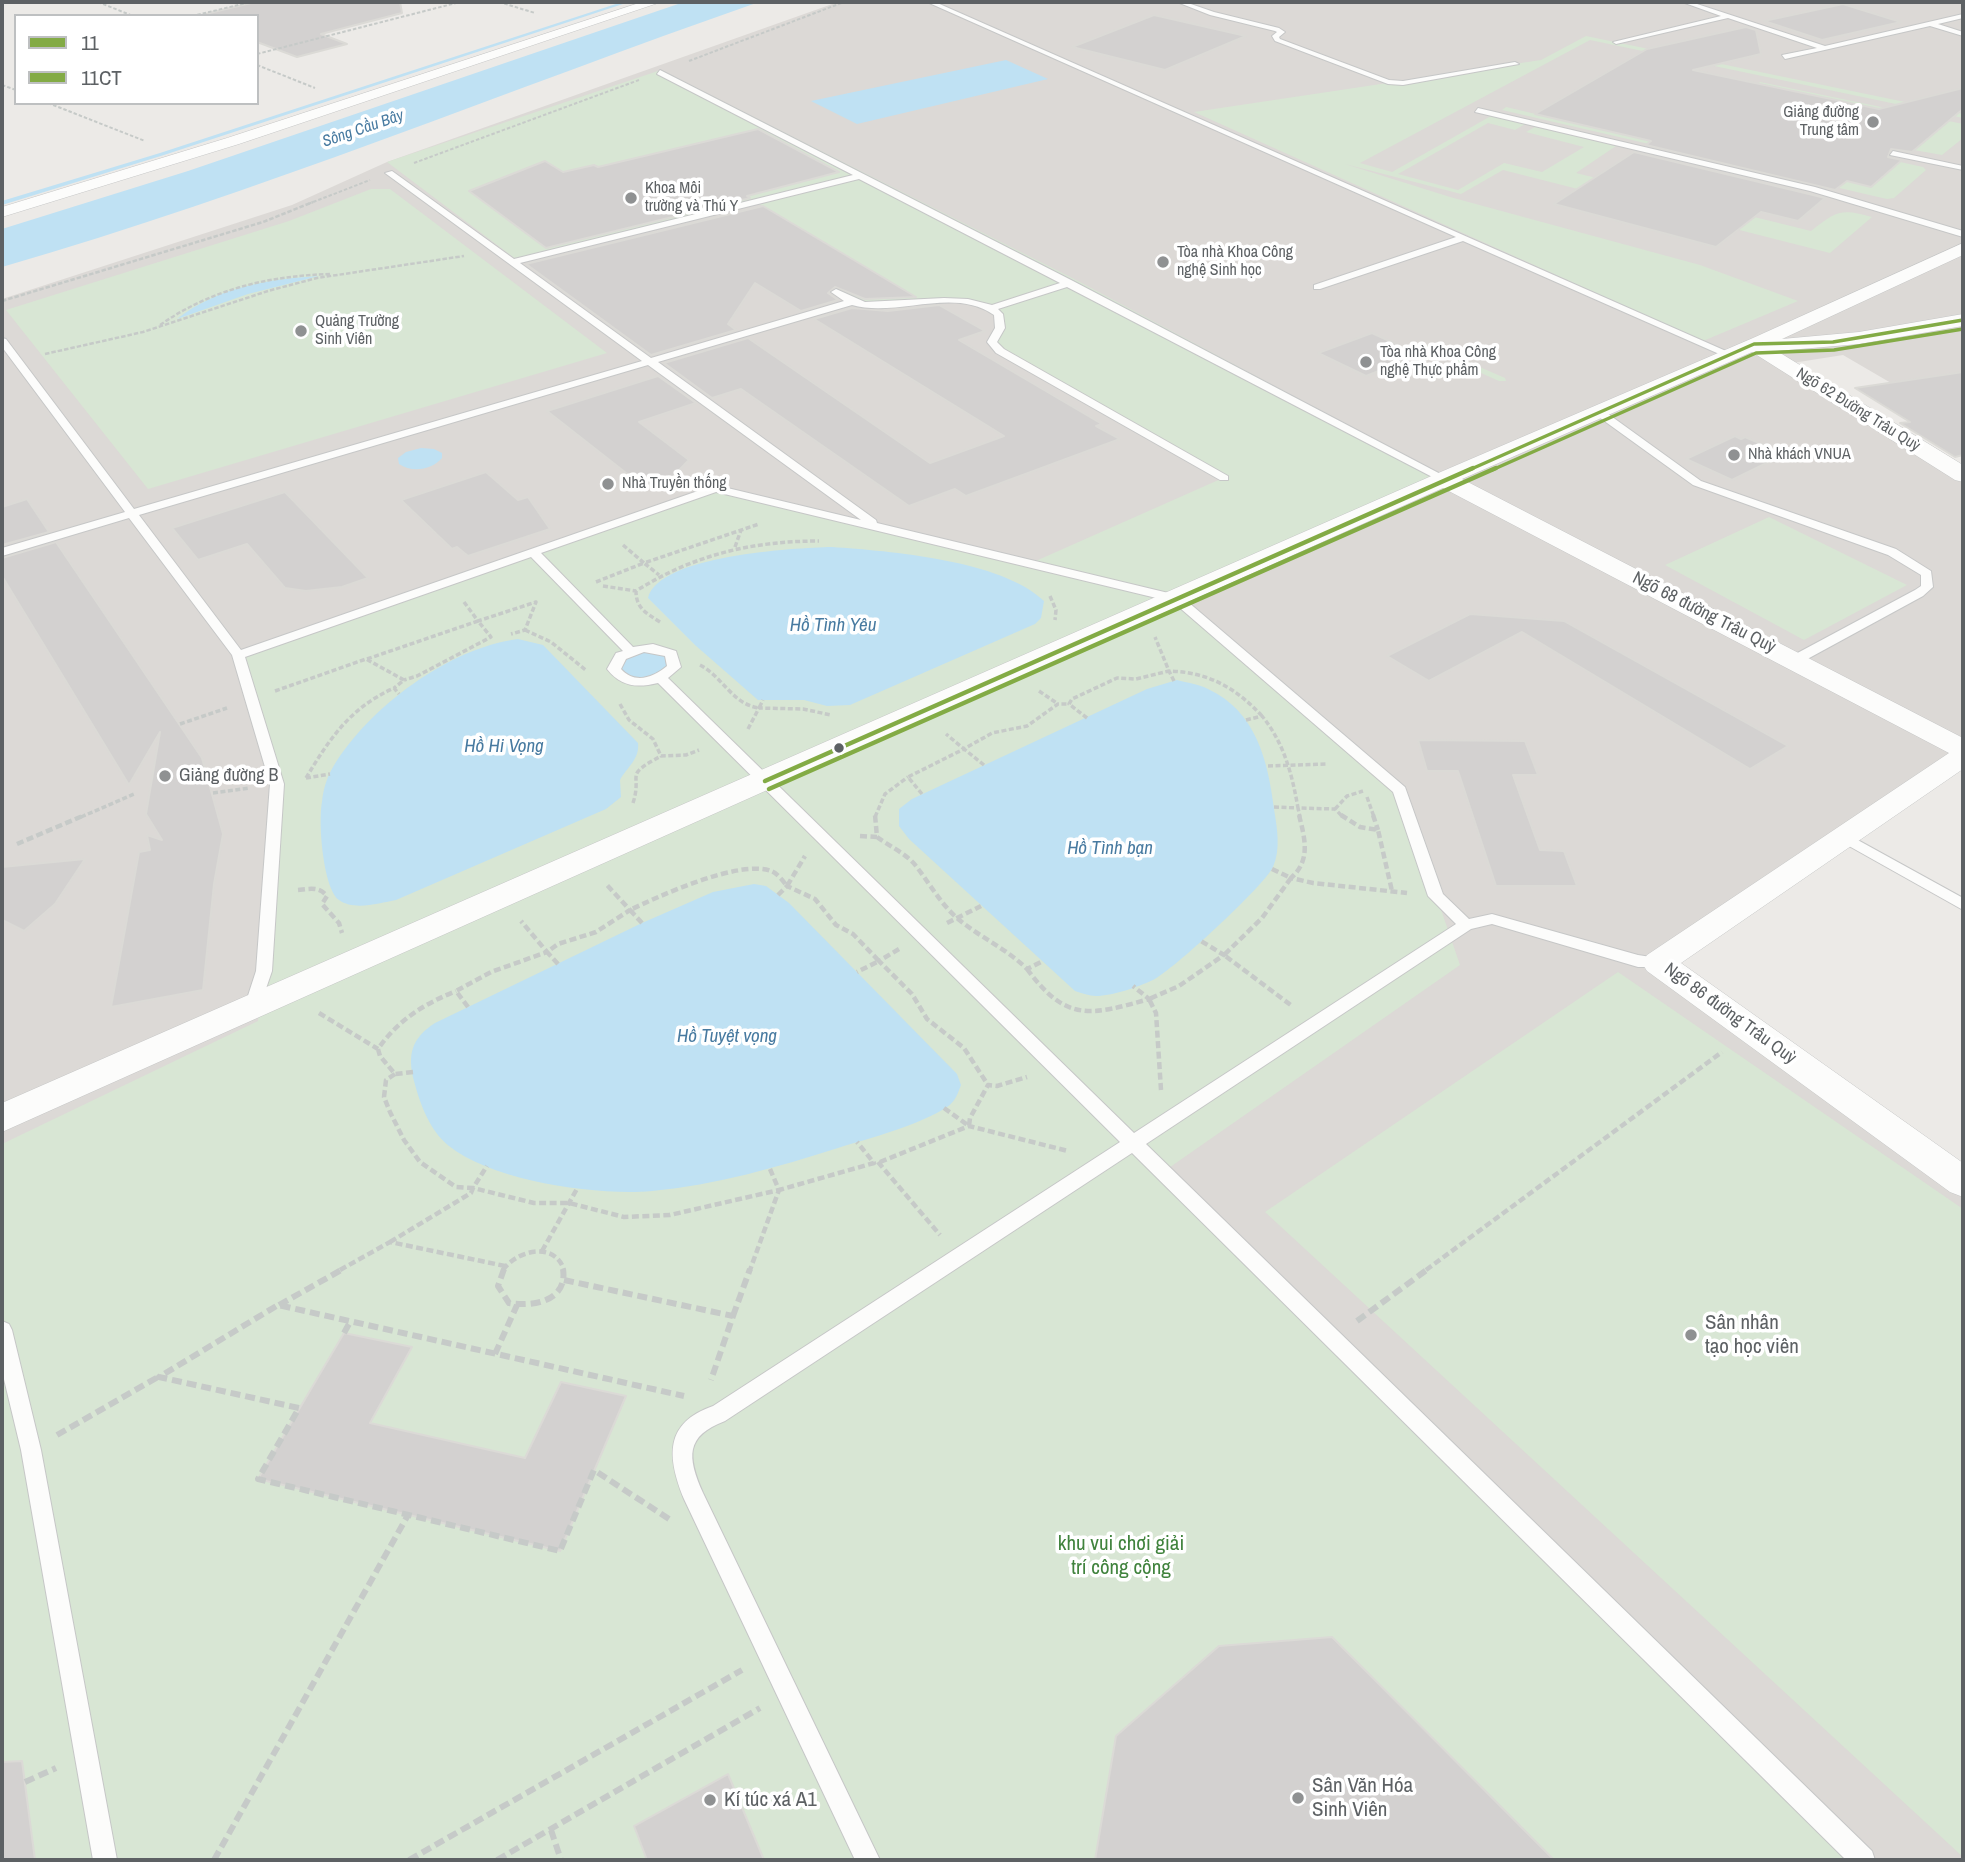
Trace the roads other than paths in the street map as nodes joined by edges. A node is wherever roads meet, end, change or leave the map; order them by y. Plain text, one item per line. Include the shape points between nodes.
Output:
1 (654, 2) edge
2 (930, 2) edge
3 (1180, 2) edge
4 (1685, 2) edge
5 (1729, 16) junction
6 (1963, 16) edge
7 (1927, 23) junction
8 (1963, 34) edge
9 (1616, 43) dead end
10 (1825, 47) junction
11 (1785, 57) dead end
12 (1515, 64) dead end
13 (660, 72) road end
14 (1478, 110) dead end
15 (1893, 153) dead end
16 (1963, 168) edge
17 (389, 173) road end
18 (860, 176) junction
19 (2, 212) edge
20 (1963, 234) edge
21 (1462, 238) junction
22 (1963, 248) edge
23 (513, 262) junction
24 (1070, 283) junction
25 (1317, 287) dead end
26 (835, 292) dead end
27 (852, 302) junction
28 (992, 307) junction
29 (1835, 307) junction
30 (1963, 320) edge
31 (1902, 332) junction
32 (2, 341) edge
33 (1754, 344) junction
34 (1730, 355) junction
35 (650, 361) junction
36 (1600, 413) junction
37 (1963, 475) edge
38 (1224, 478) dead end
39 (1444, 479) junction
40 (133, 514) junction
41 (880, 528) junction
42 (2, 552) edge
43 (533, 552) junction
44 (1177, 599) junction
45 (630, 651) junction
46 (238, 655) junction
47 (1795, 660) junction
48 (660, 678) junction
49 (1963, 749) edge
50 (1963, 757) edge
51 (765, 781) junction
52 (1845, 838) junction
53 (1963, 905) edge
54 (1466, 926) junction
55 (1658, 963) junction
56 (252, 1008) junction
57 (2, 1118) edge
58 (1133, 1143) junction
59 (1963, 1182) edge
60 (2, 1330) edge
61 (105, 1860) edge
62 (869, 1860) edge
63 (1863, 1860) edge

1 - 19 street
2 - 21 lane
3 - 12 lane via 1277,29 1282,32 1275,36 1277,40 1384,81 1403,83
4 - 5 lane
5 - 9 lane
5 - 10 lane
6 - 7 lane
7 - 8 lane
7 - 10 lane
10 - 11 lane
13 - 18 lane
14 - 20 lane via 1812,189
15 - 16 lane
17 - 23 lane
18 - 23 lane
18 - 24 lane
21 - 25 lane
21 - 34 lane
22 - 29 street
23 - 35 lane
24 - 28 lane
24 - 39 lane
26 - 27 lane
27 - 28 lane via 877,305 944,300
27 - 35 lane
28 - 38 lane via 1000,327 992,342 1000,351
29 - 31 street
29 - 33 street
30 - 31 street
31 - 33 street via 1820,345
32 - 40 lane
33 - 34 street
33 - 37 street, Ngõ 62 Đường Trâu Quỳ
34 - 36 street
35 - 40 lane
35 - 41 lane
36 - 39 street
36 - 47 lane via 1697,483 1892,552 1927,574 1927,587 1919,593
39 - 44 street
39 - 47 street, Ngõ 68 đường Trâu Quỳ
40 - 42 lane
40 - 46 lane
41 - 43 lane via 715,488
41 - 44 lane
43 - 45 lane
43 - 46 lane
44 - 51 street
44 - 54 lane via 1400,790 1437,896
45 - 48 lane via 653,648 671,654 674,667
45 - 48 lane via 616,662 618,675 637,682
46 - 56 lane via 278,784 264,971
47 - 49 street, Ngõ 68 đường Trâu Quỳ
48 - 51 lane
50 - 52 street, Ngõ 86 đường Trâu Quỳ
51 - 56 street
51 - 58 lane
52 - 53 lane
52 - 55 street, Ngõ 86 đường Trâu Quỳ
54 - 55 lane via 1492,919
54 - 58 lane
55 - 59 street, Ngõ 86 đường Trâu Quỳ
56 - 57 street
58 - 62 lane via 718,1414 694,1423 682,1447 685,1475
58 - 63 lane
60 - 61 lane via 31,1450

